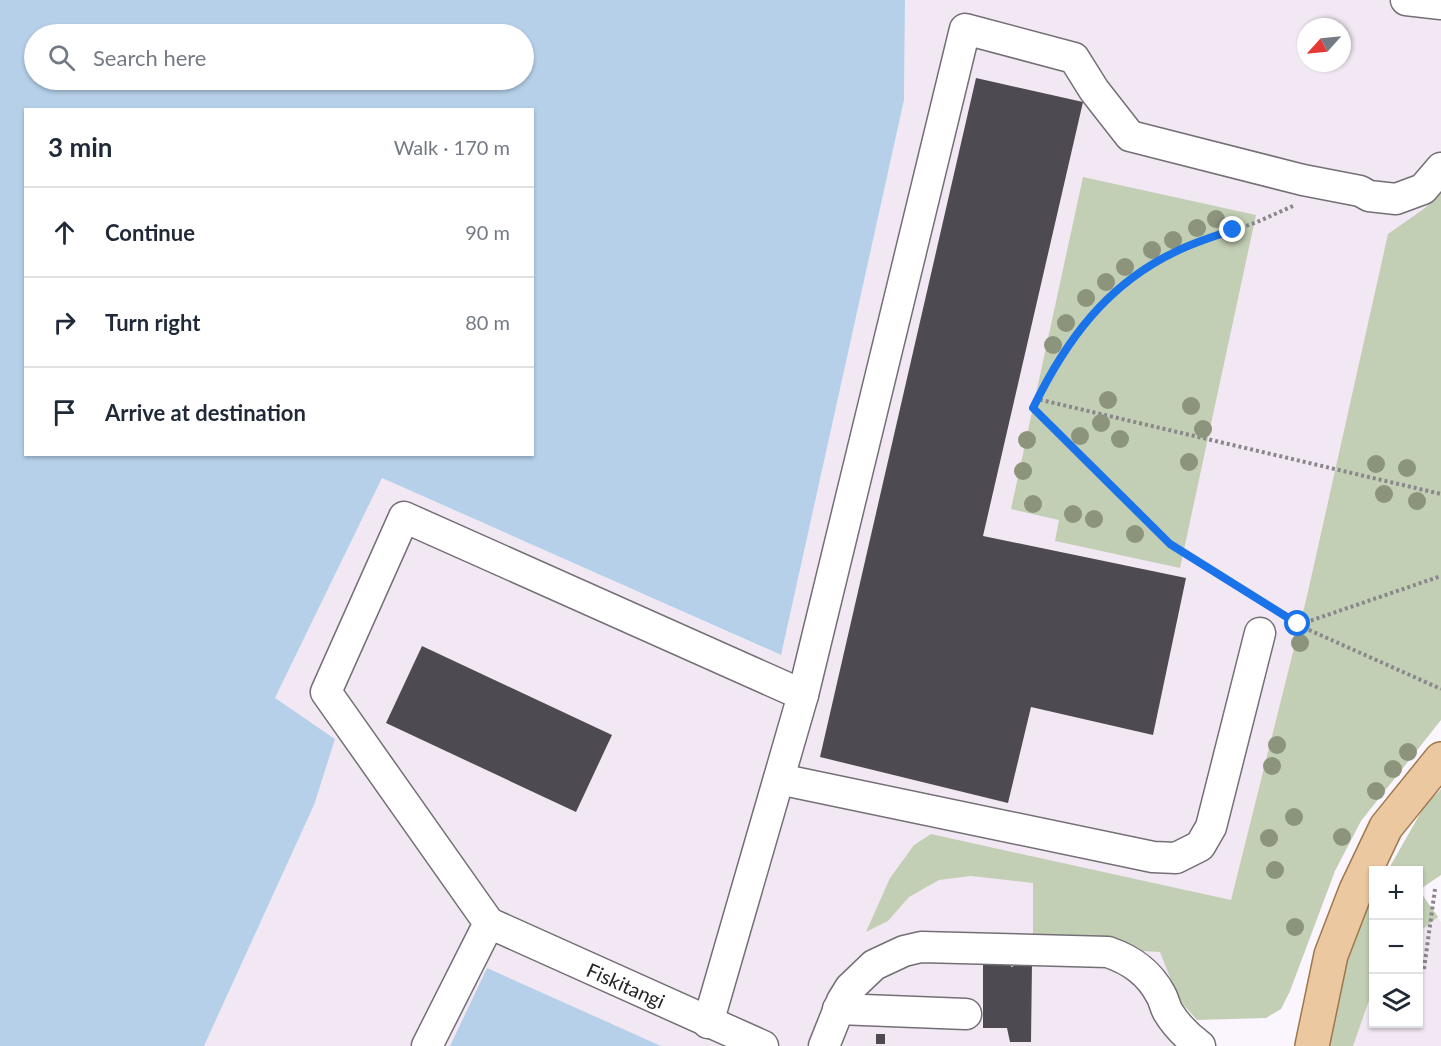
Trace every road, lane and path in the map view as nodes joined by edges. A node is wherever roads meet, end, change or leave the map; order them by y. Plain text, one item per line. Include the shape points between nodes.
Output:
1 (1406, 0) edge
2 (1441, 4) edge
3 (1441, 168) edge
4 (1297, 204) dead end
5 (1037, 399) junction
6 (1441, 494) edge
7 (1441, 576) edge
8 (1298, 624) junction
9 (1260, 633) dead end
10 (1441, 689) edge
11 (803, 695) junction
12 (1441, 759) edge
13 (779, 779) junction
14 (1435, 890) dead end
15 (489, 923) junction
16 (1424, 969) dead end
17 (838, 1009) junction
18 (966, 1014) dead end
19 (708, 1023) junction
20 (427, 1046) edge
21 (763, 1046) edge
22 (824, 1046) edge
23 (1200, 1046) edge
24 (1312, 1046) edge

1 - 2 street
3 - 11 street via 1423,189 1396,199 1369,196 1130,136 1074,58 965,29
4 - 5 path via 1177,250 1128,280 1105,299 1070,341
5 - 6 path
5 - 8 path via 1033,408 1170,544
7 - 8 path
8 - 10 path
9 - 13 street via 1211,827 1200,846 1176,858 1153,857
11 - 13 street
11 - 15 street via 404,517 326,692
12 - 24 main road via 1386,827 1356,890 1331,955
13 - 19 street
14 - 16 path
15 - 19 street, Fiskitangi
15 - 20 street
17 - 18 street
17 - 22 street
17 - 23 street via 850,988 874,965 921,947 1108,952 1137,965 1148,976 1174,1020
19 - 21 street, Fiskitangi

